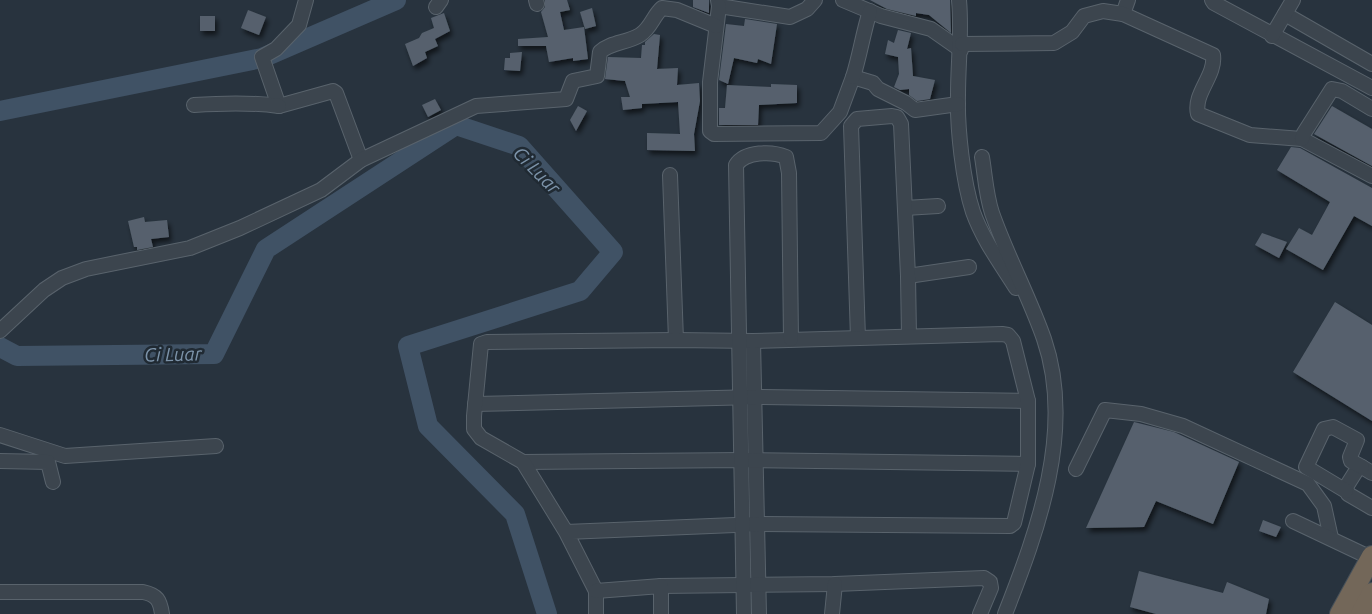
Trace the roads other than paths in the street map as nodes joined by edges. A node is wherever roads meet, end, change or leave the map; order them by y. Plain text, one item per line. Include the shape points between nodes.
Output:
1 (306, 0) edge
2 (815, 0) edge
3 (843, 0) edge
4 (959, 0) edge
5 (1128, 0) edge
6 (1212, 0) edge
7 (1293, 0) edge
8 (719, 3) edge
9 (678, 5) edge
10 (870, 11) junction
11 (1123, 14) junction
12 (1285, 14) junction
13 (716, 26) junction
14 (1272, 36) junction
15 (961, 47) junction
16 (1372, 64) edge
17 (853, 77) junction
18 (1372, 88) edge
19 (278, 102) junction
20 (958, 104) junction
21 (194, 106) dead end
22 (1372, 109) edge
23 (1302, 139) junction
24 (982, 157) dead end
25 (361, 160) junction
26 (670, 175) dead end
27 (1372, 176) edge
28 (938, 206) dead end
29 (905, 208) junction
30 (968, 267) dead end
31 (908, 276) junction
32 (1032, 309) junction
33 (0, 331) edge
34 (909, 336) junction
35 (858, 338) junction
36 (791, 339) junction
37 (676, 340) junction
38 (746, 341) junction
39 (756, 397) junction
40 (741, 398) junction
41 (1028, 401) junction
42 (475, 404) junction
43 (0, 435) edge
44 (216, 446) dead end
45 (48, 457) junction
46 (742, 460) junction
47 (757, 460) junction
48 (0, 461) edge
49 (523, 462) junction
50 (1028, 464) junction
51 (1076, 469) dead end
52 (1367, 470) edge
53 (53, 482) dead end
54 (1346, 490) junction
55 (1372, 508) edge
56 (1293, 521) dead end
57 (759, 524) junction
58 (744, 525) junction
59 (566, 532) junction
60 (1331, 538) junction
61 (1371, 557) edge
62 (751, 584) junction
63 (835, 584) junction
64 (661, 586) junction
65 (596, 591) junction
66 (0, 592) edge
67 (1372, 593) edge
68 (162, 614) edge
69 (596, 614) edge
70 (661, 614) edge
71 (744, 614) edge
72 (759, 614) edge
73 (832, 614) edge
74 (980, 614) edge
75 (1005, 614) edge
76 (1340, 614) edge
77 (1362, 614) edge

1 - 19 street via 299,25 276,49 262,57
2 - 8 street via 792,17
3 - 10 street
4 - 15 street
5 - 11 street
6 - 14 street
7 - 12 street
8 - 13 street
9 - 13 street
9 - 25 street via 660,9 648,29 605,48 598,56 597,76 574,81 566,98 476,106
10 - 15 street via 931,29
10 - 17 street
11 - 15 street via 1103,11 1084,16 1072,32 1054,44
11 - 23 street via 1213,55 1214,66 1197,103 1198,114 1250,135
12 - 14 street
12 - 16 street
13 - 17 street via 710,82 710,131 714,134 821,133 840,112
14 - 18 street
15 - 20 street
17 - 20 street via 873,83 915,110
19 - 21 street
19 - 25 street via 335,92
20 - 32 street via 962,153 973,212 992,250
22 - 23 street via 1342,91 1332,89
23 - 27 street
24 - 32 street via 991,210
25 - 33 street via 321,190 190,248 86,269 62,278 44,290
26 - 37 street
28 - 29 street
29 - 31 street
29 - 35 street via 899,120 892,116 857,119 851,126 850,138
30 - 31 street
31 - 34 street
32 - 75 street via 1049,361 1056,430 1040,513
34 - 35 street
34 - 41 street via 1008,336 1013,341
35 - 36 street
36 - 38 street
36 - 38 street via 788,166 784,156 764,153 739,160 736,165
37 - 38 street
37 - 42 street via 484,343 480,347
38 - 39 street
38 - 40 street
39 - 40 street
39 - 41 street
39 - 47 street
40 - 42 street
40 - 46 street
41 - 50 street
42 - 49 street via 474,429 477,436
43 - 45 street
44 - 45 street
45 - 48 street
45 - 53 street
46 - 47 street
46 - 49 street
46 - 58 street
47 - 50 street
47 - 57 street
49 - 59 street
50 - 57 street via 1014,522 1007,526
51 - 60 street via 1106,410 1141,414 1182,426 1308,484 1324,506
52 - 54 street via 1356,470
52 - 54 street via 1351,461 1357,440 1333,427 1324,428 1306,467
54 - 55 street
56 - 60 street
57 - 58 street
57 - 62 street
58 - 59 street
58 - 62 street
59 - 65 street
60 - 61 street
61 - 76 highway
62 - 63 street
62 - 64 street
62 - 71 street
62 - 72 street
63 - 73 street
63 - 74 street via 984,578 990,582 991,588
64 - 65 street
64 - 70 street
65 - 69 street
66 - 68 street via 143,592 157,597
67 - 77 highway

